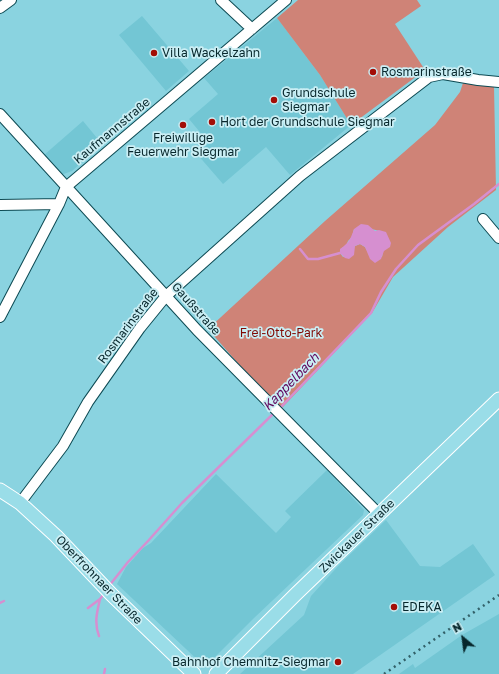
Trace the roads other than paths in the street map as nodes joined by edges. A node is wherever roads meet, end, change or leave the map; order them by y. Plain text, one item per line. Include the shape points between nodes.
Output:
1 (11, 0) edge
2 (221, 0) edge
3 (286, 0) edge
4 (0, 8) edge
5 (252, 29) junction
6 (499, 82) edge
7 (0, 114) edge
8 (66, 187) junction
9 (59, 204) junction
10 (0, 205) edge
11 (483, 219) dead end
12 (499, 238) edge
13 (166, 296) junction
14 (0, 317) edge
15 (499, 399) edge
16 (0, 490) edge
17 (20, 503) junction
18 (379, 514) junction
19 (194, 674) edge
20 (216, 674) edge

1 - 4 street
2 - 5 street
3 - 5 street, Kaufmannstraße
5 - 8 street, Kaufmannstraße
6 - 13 street, Rosmarinstraße via 443,74 428,77 300,176
7 - 8 street, Gaußstraße
8 - 9 street, Kaufmannstraße
8 - 13 street, Gaußstraße
9 - 10 street
9 - 14 street, Kaufmannstraße
11 - 12 street
13 - 17 street, Rosmarinstraße via 140,328 88,402 62,446
13 - 18 street, Gaußstraße via 200,334
15 - 18 main road, Zwickauer Straße
16 - 17 main road, Oberfrohnaer Straße
17 - 19 main road, Oberfrohnaer Straße
18 - 20 main road, Zwickauer Straße

